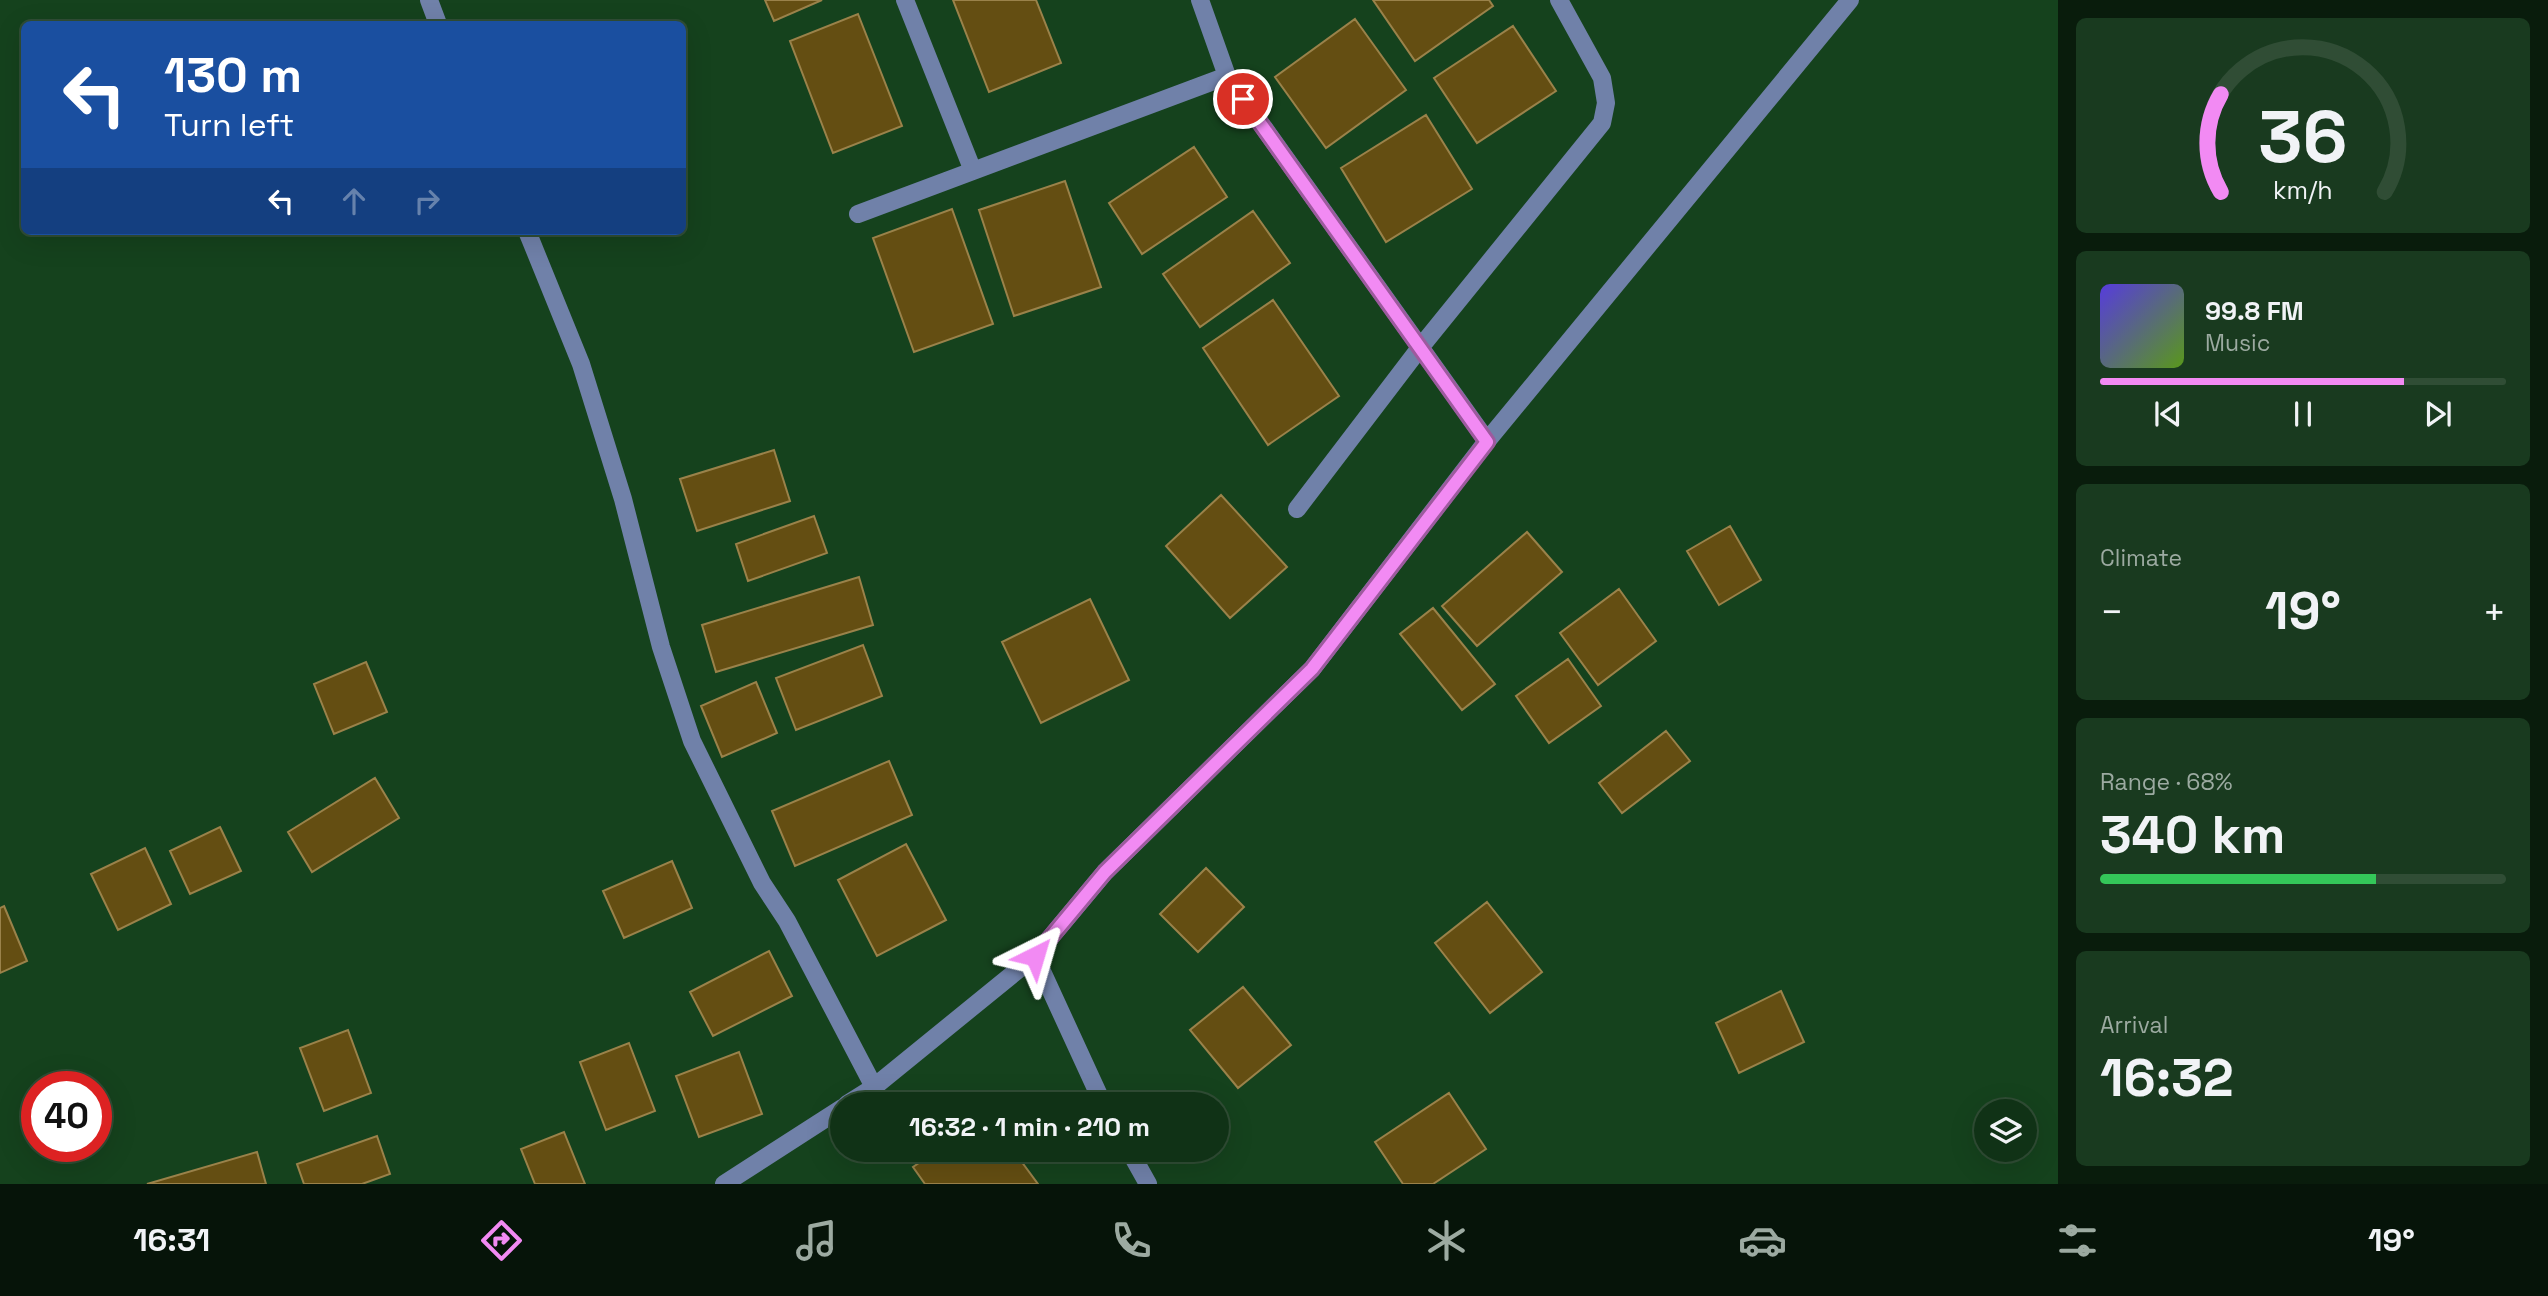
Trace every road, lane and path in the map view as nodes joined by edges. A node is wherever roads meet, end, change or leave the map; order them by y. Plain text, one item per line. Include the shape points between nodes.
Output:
1 (429, 0) edge
2 (905, 0) edge
3 (1200, 0) edge
4 (1559, 0) edge
5 (1850, 0) edge
6 (437, 21) edge
7 (1227, 76) junction
8 (973, 171) junction
9 (858, 214) dead end
10 (529, 235) edge
11 (1419, 349) junction
12 (1487, 442) junction
13 (1297, 509) dead end
14 (1035, 956) junction
15 (874, 1087) junction
16 (866, 1092) edge
17 (1097, 1092) edge
18 (830, 1116) edge
19 (1135, 1162) edge
20 (724, 1184) edge
21 (1147, 1184) edge

1 - 6 street
2 - 8 street
3 - 7 street
4 - 11 street via 1602,78 1606,103 1602,123
5 - 12 street
7 - 8 street
7 - 11 street
8 - 9 street
10 - 15 street via 581,364 692,741 762,883 787,921
11 - 12 street
11 - 13 street
12 - 14 street via 1312,669 1105,872
14 - 15 street
14 - 17 street
15 - 16 street
18 - 20 street
19 - 21 street

